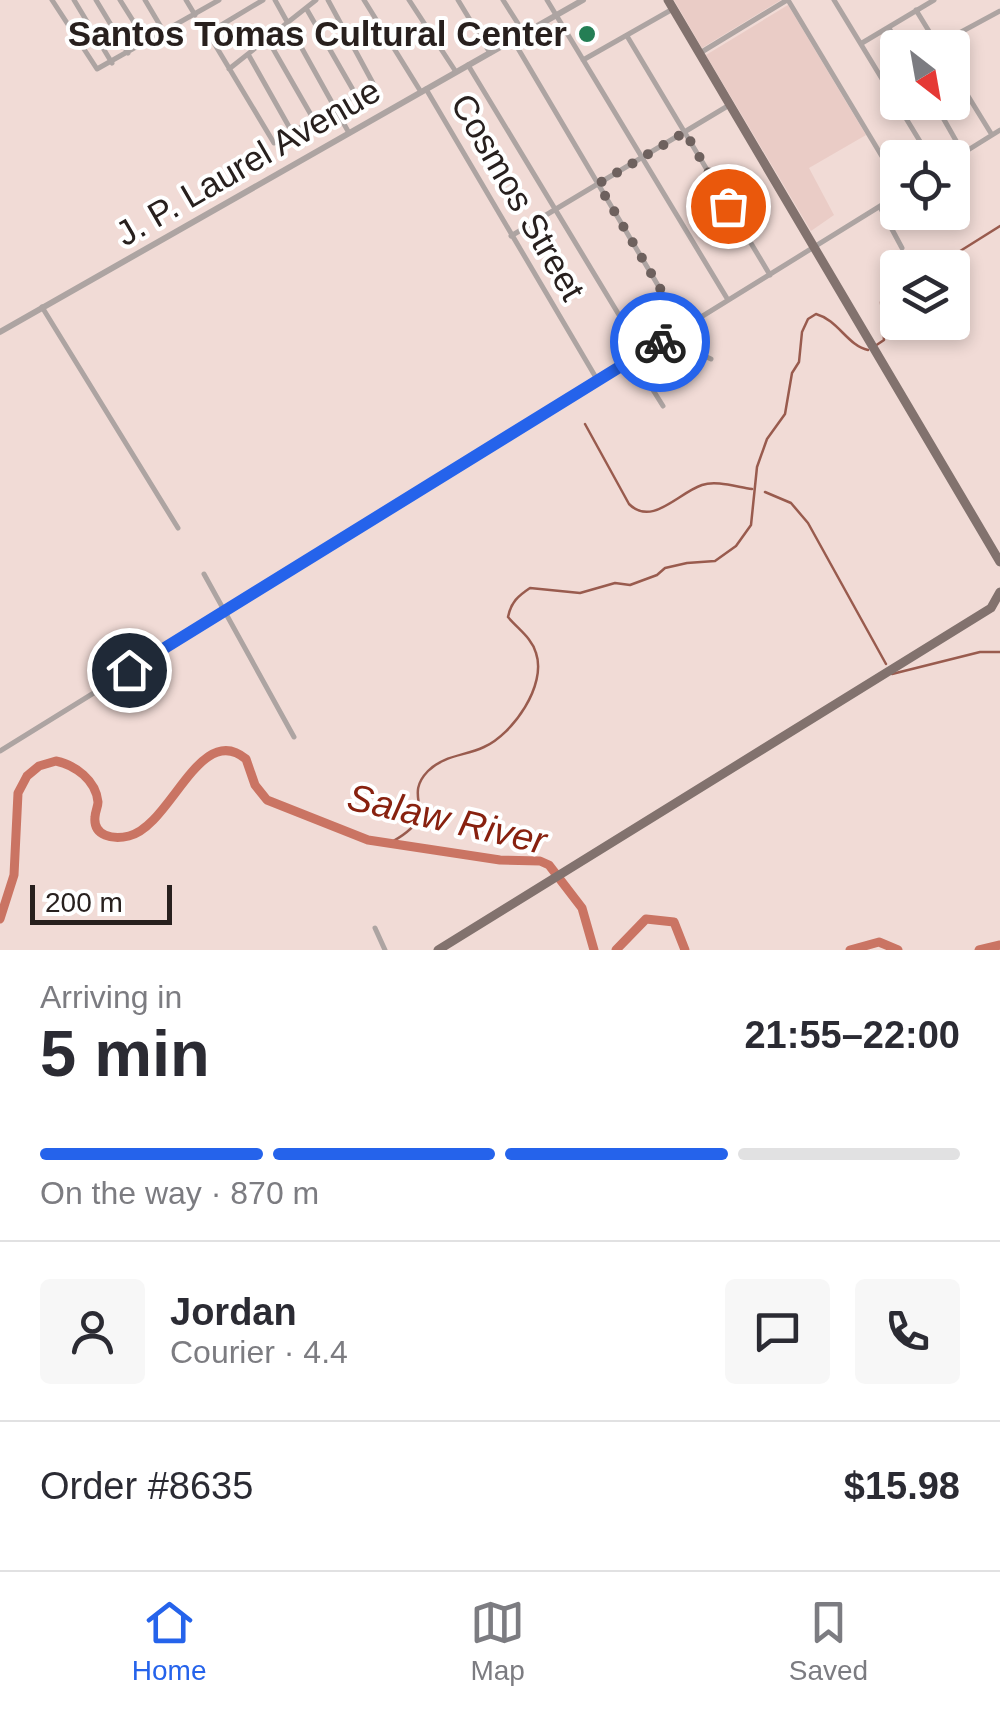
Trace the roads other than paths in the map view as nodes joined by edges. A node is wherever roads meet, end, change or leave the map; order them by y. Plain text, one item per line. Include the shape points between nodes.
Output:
1 (52, 0) edge
2 (74, 0) edge
3 (96, 0) edge
4 (120, 0) edge
5 (145, 0) edge
6 (186, 0) edge
7 (220, 0) edge
8 (263, 0) edge
9 (275, 0) edge
10 (316, 0) edge
11 (328, 0) edge
12 (364, 0) edge
13 (409, 0) edge
14 (458, 0) edge
15 (504, 0) edge
16 (547, 0) edge
17 (582, 0) edge
18 (834, 0) edge
19 (934, 0) edge
20 (790, 1) edge
21 (671, 4) edge
22 (306, 8) junction
23 (916, 10) junction
24 (1000, 11) edge
25 (195, 15) junction
26 (556, 15) junction
27 (288, 23) junction
28 (888, 28) joint
29 (928, 30) edge
30 (966, 30) edge
31 (164, 32) junction
32 (524, 34) junction
33 (626, 36) junction
34 (268, 39) junction
35 (513, 40) junction
36 (862, 42) junction
37 (147, 43) junction
38 (490, 53) junction
39 (700, 53) junction
40 (128, 54) junction
41 (248, 54) junction
42 (583, 60) junction
43 (112, 63) junction
44 (468, 65) junction
45 (229, 69) junction
46 (456, 72) junction
47 (423, 90) junction
48 (356, 95) junction
49 (970, 99) edge
50 (731, 104) junction
51 (335, 108) junction
52 (314, 120) junction
53 (1000, 130) edge
54 (292, 132) junction
55 (685, 132) junction
56 (349, 133) junction
57 (992, 135) junction
58 (920, 140) edge
59 (970, 147) edge
60 (880, 153) edge
61 (641, 158) junction
62 (598, 184) junction
63 (880, 207) edge
64 (555, 211) junction
65 (892, 230) edge
66 (512, 236) junction
67 (814, 247) junction
68 (902, 248) dead end
69 (770, 275) junction
70 (728, 300) junction
71 (42, 308) junction
72 (683, 327) junction
73 (0, 332) edge
74 (642, 352) junction
75 (634, 358) junction
76 (711, 359) dead end
77 (598, 381) junction
78 (663, 406) dead end
79 (178, 528) dead end
80 (1000, 562) edge
81 (204, 574) dead end
82 (1000, 592) edge
83 (996, 605) edge
84 (225, 611) junction
85 (294, 736) dead end
86 (0, 750) edge
87 (375, 928) dead end
88 (386, 950) edge
89 (438, 950) edge

1 - 43 street via 94,68
2 - 43 street
3 - 40 street
4 - 37 street
5 - 31 street
6 - 25 street
7 - 25 street
8 - 45 street via 208,34
9 - 27 street
10 - 22 street
11 - 48 street via 374,85
12 - 47 street, Cosmos Street
13 - 46 street
14 - 38 street
15 - 32 street
16 - 26 street
17 - 26 street, J. P. Laurel Avenue
18 - 36 street
19 - 23 street
20 - 39 street
20 - 60 street
21 - 33 street
21 - 39 main road
22 - 27 street
22 - 48 street
23 - 28 street
23 - 29 street
24 - 30 street
25 - 31 street
26 - 32 street, J. P. Laurel Avenue
26 - 42 street
27 - 34 street
27 - 51 street
28 - 36 street
31 - 37 street
32 - 35 street, J. P. Laurel Avenue
33 - 42 street
33 - 55 street
34 - 41 street
34 - 52 street
35 - 38 street, J. P. Laurel Avenue
35 - 62 street
36 - 58 street
37 - 40 street
38 - 44 street, J. P. Laurel Avenue
39 - 50 main road
40 - 43 street
41 - 45 street
41 - 54 street
42 - 61 street
44 - 46 street, J. P. Laurel Avenue
44 - 64 street
45 - 54 street via 274,143
46 - 47 street, J. P. Laurel Avenue
47 - 56 street, J. P. Laurel Avenue
47 - 66 street, Cosmos Street
48 - 51 street
49 - 57 street
50 - 55 street
50 - 67 main road
51 - 52 street
51 - 56 street
52 - 54 street
53 - 57 street
55 - 61 street
55 - 69 street
56 - 71 street, J. P. Laurel Avenue
57 - 59 street
61 - 62 street
61 - 70 street
62 - 64 street
62 - 72 street
63 - 67 street
64 - 66 street
64 - 74 street
65 - 68 street
66 - 77 street, Cosmos Street
67 - 69 street
67 - 80 main road
69 - 70 street
70 - 72 street
71 - 73 street, J. P. Laurel Avenue
71 - 79 street
72 - 74 street
72 - 76 street via 698,354
74 - 75 street
75 - 77 street
75 - 78 street
77 - 84 street
81 - 84 street
82 - 83 main road
83 - 89 main road
84 - 85 street
84 - 86 street
87 - 88 street

